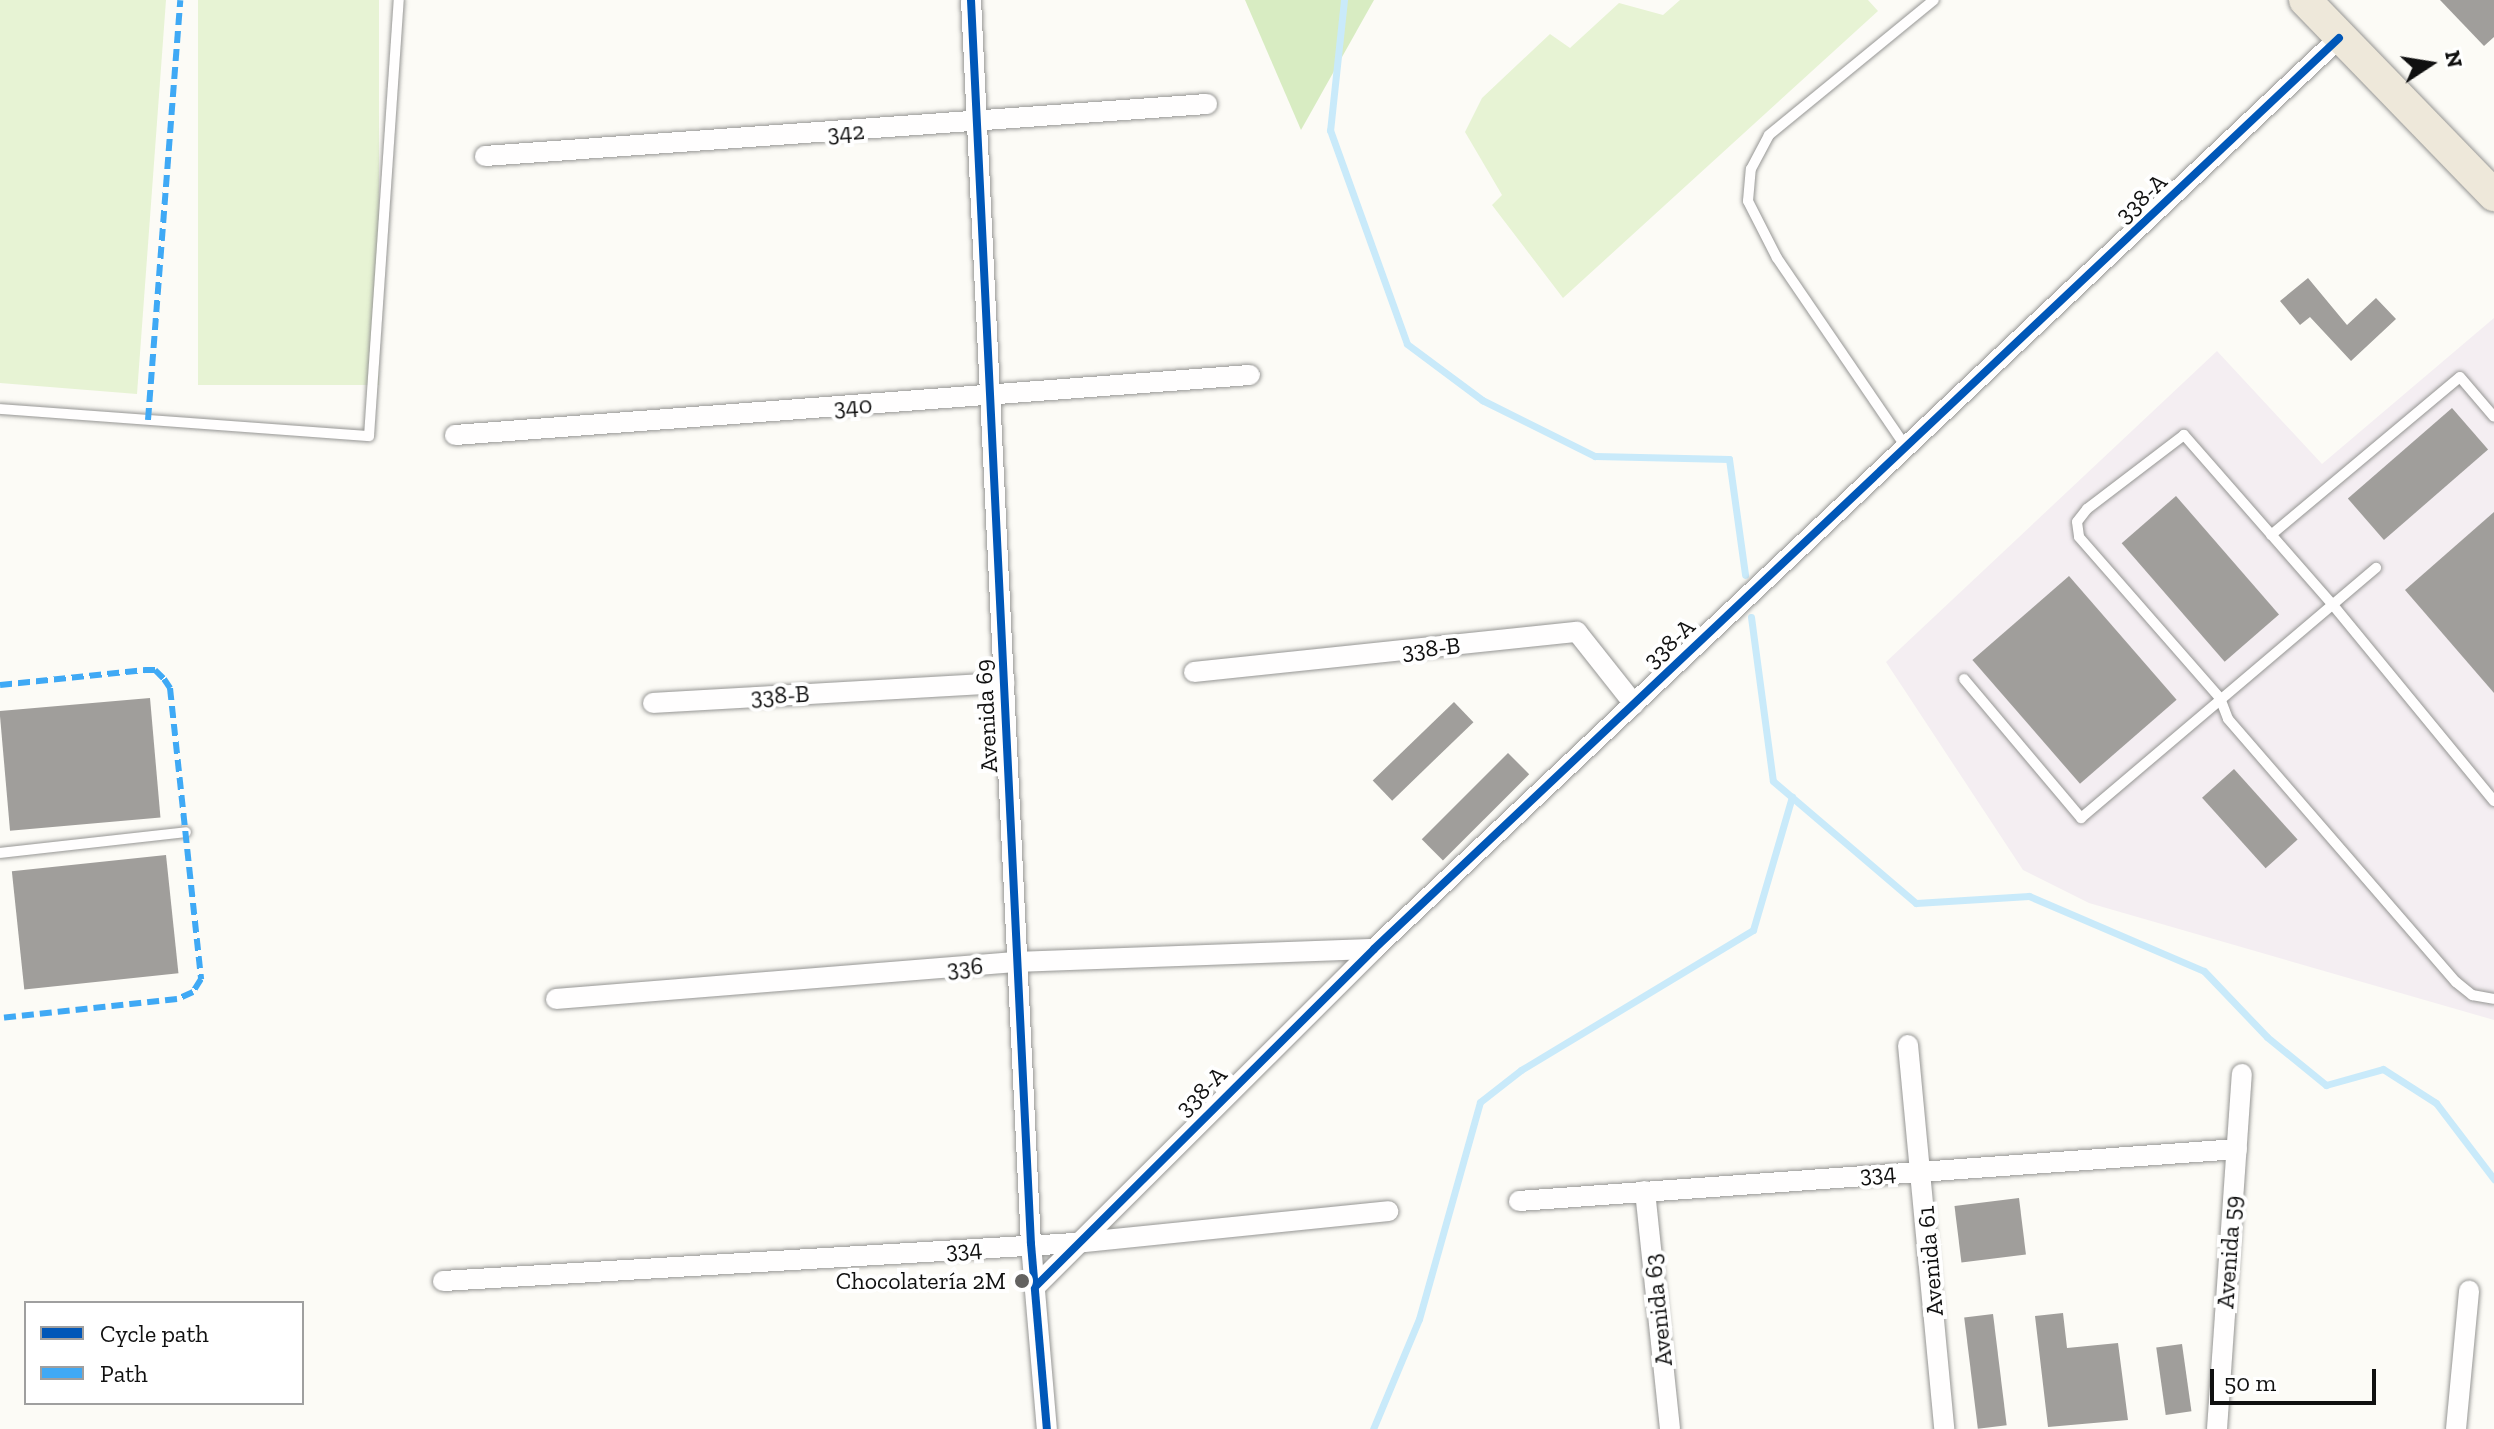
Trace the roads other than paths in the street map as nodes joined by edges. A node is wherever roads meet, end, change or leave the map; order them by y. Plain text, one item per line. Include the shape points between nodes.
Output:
1 (399, 0) edge
2 (971, 0) edge
3 (1934, 0) edge
4 (2305, 0) edge
5 (2339, 38) junction
6 (1207, 104) dead end
7 (977, 123) junction
8 (485, 156) dead end
9 (2494, 195) edge
10 (1250, 375) dead end
11 (990, 396) junction
12 (0, 409) edge
13 (2494, 417) edge
14 (455, 435) dead end
15 (1906, 447) junction
16 (2271, 535) junction
17 (2376, 568) dead end
18 (2332, 604) junction
19 (1194, 672) dead end
20 (1964, 679) dead end
21 (1004, 683) junction
22 (2220, 698) junction
23 (653, 703) dead end
24 (1634, 704) junction
25 (2494, 801) edge
26 (186, 832) dead end
27 (0, 853) edge
28 (1374, 949) junction
29 (1018, 962) junction
30 (556, 999) dead end
31 (2494, 999) edge
32 (1908, 1045) dead end
33 (2242, 1074) dead end
34 (2237, 1149) junction
35 (1922, 1170) junction
36 (1645, 1191) junction
37 (1519, 1201) dead end
38 (1388, 1211) dead end
39 (1075, 1243) junction
40 (1031, 1244) junction
41 (443, 1281) dead end
42 (1036, 1286) junction
43 (2469, 1291) dead end
44 (1047, 1429) edge
45 (1670, 1429) edge
46 (1944, 1429) edge
47 (2217, 1429) edge
48 (2456, 1429) edge

1 - 12 lane via 369,436
2 - 7 street, Avenida 69
3 - 15 lane via 1769,135 1751,169 1748,201 1777,258
4 - 5 main road
5 - 9 main road
5 - 15 street, 338-A
6 - 7 street, 342
7 - 8 street, 342
7 - 11 street, Avenida 69
10 - 11 street, 340
11 - 14 street, 340
11 - 21 street, Avenida 69
13 - 16 lane via 2460,377
15 - 24 street, 338-A
16 - 18 lane
16 - 22 lane via 2184,435 2077,522 2079,537
17 - 18 lane
18 - 22 lane
18 - 25 lane
19 - 24 street, 338-B via 1577,632
20 - 22 lane via 2081,818
21 - 23 street, 338-B
21 - 29 street, Avenida 69
22 - 31 lane via 2228,719 2456,982 2472,995
24 - 28 street, 338-A
26 - 27 lane
28 - 29 street, 336
28 - 39 street, 338-A
29 - 30 street, 336
29 - 40 street, Avenida 69
32 - 35 street, Avenida 61
33 - 34 street, Avenida 59
34 - 35 street, 334
34 - 47 street, Avenida 59
35 - 36 street, 334
35 - 46 street, Avenida 61
36 - 37 street, 334
36 - 45 street, Avenida 63
38 - 39 street, 334
39 - 40 street, 334
39 - 42 street, 338-A
40 - 41 street, 334
40 - 42 street, Avenida 69
42 - 44 street, Avenida 69
43 - 48 street

